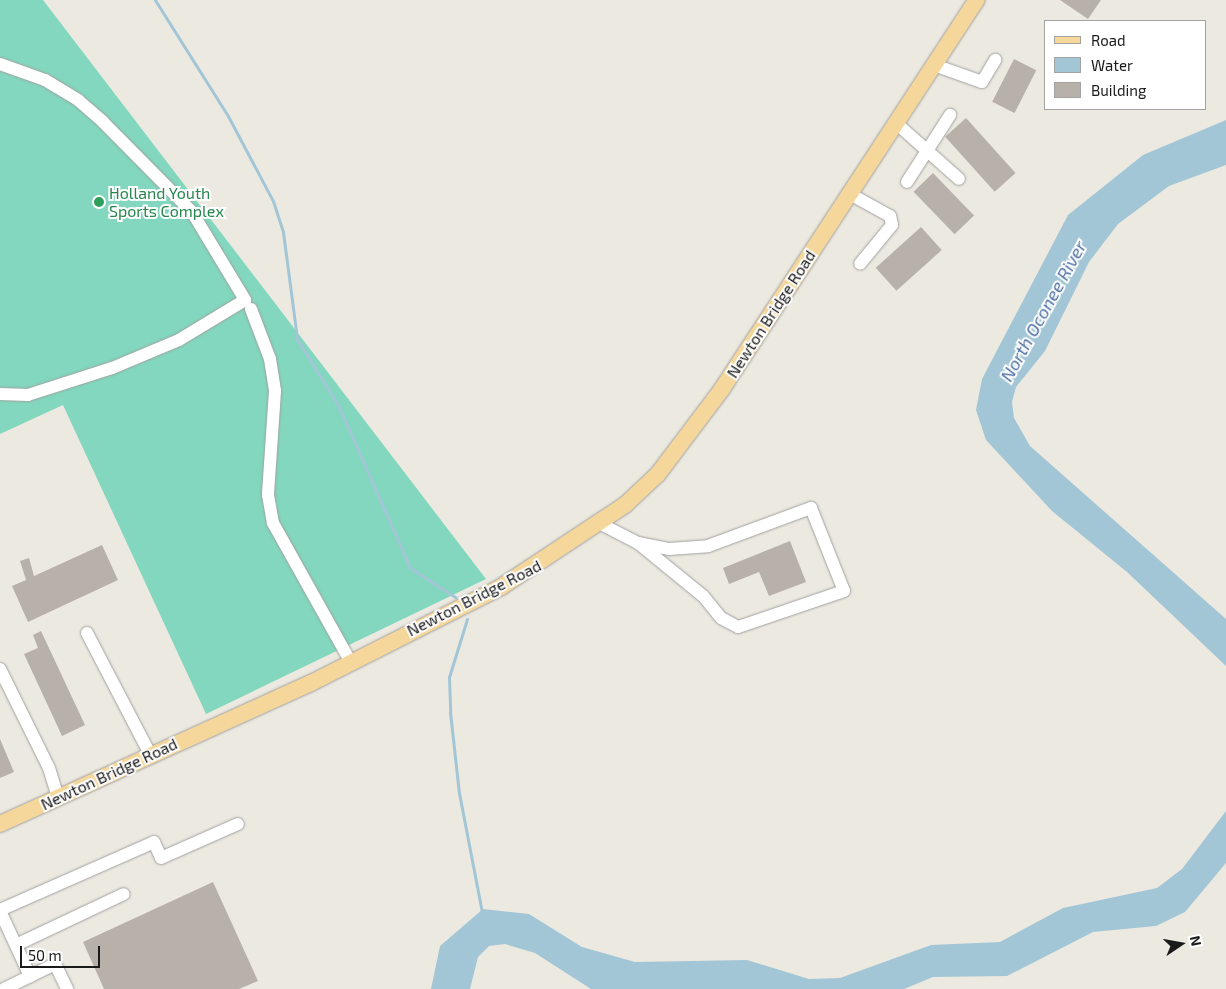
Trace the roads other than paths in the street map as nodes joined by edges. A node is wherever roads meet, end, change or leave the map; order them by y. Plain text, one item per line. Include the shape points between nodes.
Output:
1 (976, 0) edge
2 (995, 60) dead end
3 (0, 64) edge
4 (934, 65) junction
5 (950, 116) dead end
6 (896, 123) junction
7 (926, 148) junction
8 (959, 180) dead end
9 (906, 182) dead end
10 (850, 194) junction
11 (860, 264) dead end
12 (252, 309) dead end
13 (0, 394) edge
14 (599, 523) junction
15 (638, 543) junction
16 (87, 633) dead end
17 (350, 660) junction
18 (0, 669) edge
19 (150, 754) junction
20 (58, 797) junction
21 (0, 824) edge
22 (238, 824) dead end
23 (124, 894) dead end
24 (0, 911) edge
25 (16, 946) junction
26 (30, 976) junction
27 (4, 989) edge
28 (67, 989) edge

1 - 4 main road, Newton Bridge Road
2 - 4 lane via 982,82
3 - 13 lane via 45,80 78,100 103,122 192,212 245,300 179,340 112,368 28,395
4 - 6 main road, Newton Bridge Road
5 - 7 lane
6 - 7 lane
6 - 10 main road, Newton Bridge Road
7 - 8 lane
7 - 9 lane
10 - 11 lane via 890,216 892,225
10 - 14 main road, Newton Bridge Road via 722,389 658,474
12 - 17 lane via 270,359 275,390 268,495 273,523
14 - 15 lane
14 - 17 main road, Newton Bridge Road via 500,587
15 - 15 lane via 669,549 708,546 812,508 844,591 738,627 721,618 704,596
16 - 19 lane
17 - 19 main road, Newton Bridge Road via 311,683
18 - 20 lane via 49,768
19 - 20 main road, Newton Bridge Road
20 - 21 main road, Newton Bridge Road
22 - 24 lane via 161,858 154,842
23 - 25 lane
24 - 25 lane
25 - 26 lane
26 - 27 lane
26 - 28 lane via 56,964

